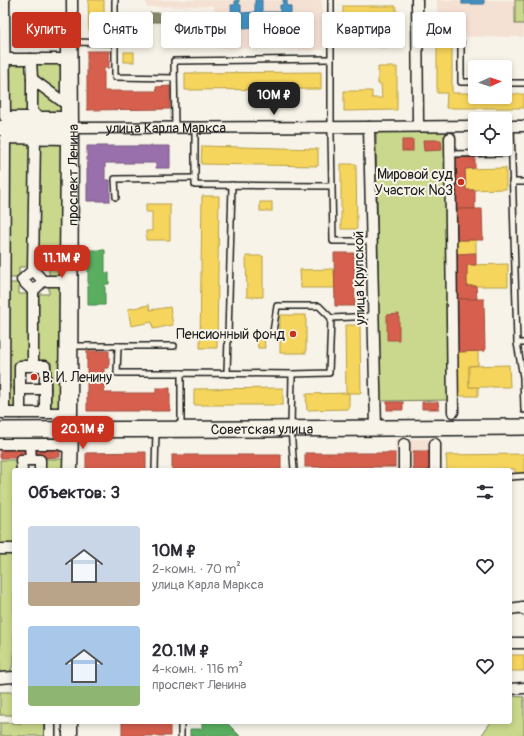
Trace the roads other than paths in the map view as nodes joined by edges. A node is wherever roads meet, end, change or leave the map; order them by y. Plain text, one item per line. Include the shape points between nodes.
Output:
1 (4, 0) edge
2 (65, 0) edge
3 (72, 0) edge
4 (115, 0) edge
5 (331, 0) edge
6 (417, 0) edge
7 (72, 12) edge
8 (115, 12) edge
9 (417, 12) edge
10 (73, 48) edge
11 (115, 48) edge
12 (417, 48) edge
13 (461, 48) edge
14 (5, 59) junction
15 (31, 59) junction
16 (66, 59) junction
17 (331, 60) junction
18 (174, 78) junction
19 (32, 79) junction
20 (468, 82) edge
21 (512, 82) edge
22 (524, 83) edge
23 (66, 104) junction
24 (32, 115) junction
25 (418, 126) junction
26 (450, 126) junction
27 (468, 126) edge
28 (512, 126) edge
29 (524, 126) edge
30 (331, 127) junction
31 (370, 127) junction
32 (0, 128) edge
33 (73, 128) junction
34 (175, 128) junction
35 (195, 128) junction
36 (35, 138) junction
37 (450, 138) dead end
38 (450, 154) junction
39 (468, 154) edge
40 (512, 156) edge
41 (195, 178) junction
42 (512, 182) junction
43 (524, 182) edge
44 (232, 185) junction
45 (332, 186) junction
46 (116, 197) dead end
47 (372, 241) junction
48 (33, 270) junction
49 (4, 280) junction
50 (22, 280) junction
51 (43, 281) junction
52 (65, 281) junction
53 (32, 291) junction
54 (374, 316) junction
55 (331, 318) junction
56 (273, 332) dead end
57 (518, 343) junction
58 (524, 343) edge
59 (72, 346) junction
60 (118, 346) junction
61 (174, 346) dead end
62 (33, 366) junction
63 (181, 373) junction
64 (227, 374) junction
65 (292, 374) junction
66 (523, 377) edge
67 (20, 389) junction
68 (45, 389) junction
69 (524, 410) edge
70 (453, 412) dead end
71 (20, 413) junction
72 (45, 413) junction
73 (3, 418) edge
74 (524, 427) edge
75 (376, 428) junction
76 (291, 429) junction
77 (71, 430) junction
78 (156, 430) junction
79 (181, 430) junction
80 (0, 444) edge
81 (30, 444) junction
82 (404, 444) dead end
83 (435, 444) dead end
84 (64, 446) dead end
85 (30, 460) junction
86 (22, 468) edge
87 (40, 468) edge
88 (70, 468) edge
89 (155, 468) edge
90 (294, 468) edge
91 (404, 468) edge
92 (435, 468) edge
93 (524, 476) edge
94 (512, 477) edge
95 (0, 549) edge
96 (12, 549) edge
97 (512, 609) edge
98 (524, 610) edge
99 (512, 643) edge
100 (524, 643) edge
101 (12, 677) edge
102 (0, 678) edge
103 (524, 688) edge
104 (512, 689) edge
105 (50, 724) edge
106 (70, 724) edge
107 (181, 724) edge
108 (50, 736) edge
109 (70, 736) edge
110 (181, 736) edge

1 - 14 street
2 - 16 street
3 - 7 street, проспект Ленина
4 - 8 lane
5 - 17 lane
6 - 9 street
10 - 33 street, проспект Ленина
11 - 18 lane via 115,77
12 - 25 street
13 - 20 lane via 461,82
14 - 15 street
14 - 24 street via 5,117
15 - 16 street
15 - 19 street
16 - 23 street
17 - 18 lane via 174,61
17 - 30 lane
18 - 34 lane
19 - 23 street
19 - 24 street
21 - 22 lane
23 - 24 street via 66,117
25 - 26 street, улица Карла Маркса
25 - 31 street, улица Карла Маркса
26 - 27 street, улица Карла Маркса
26 - 38 lane
28 - 29 street
30 - 31 street, улица Карла Маркса
30 - 35 street, улица Карла Маркса
30 - 45 lane
31 - 47 street, улица Крупской
32 - 33 street, улица Карла Маркса
33 - 34 street, улица Карла Маркса
33 - 59 street, проспект Ленина
34 - 35 street, улица Карла Маркса
35 - 41 lane
36 - 48 street
36 - 49 street via 4,138
36 - 52 street via 66,138
37 - 38 street
38 - 39 lane
38 - 70 street
40 - 42 lane
41 - 44 lane via 195,185
41 - 46 lane via 115,179
42 - 43 lane
42 - 57 lane
44 - 45 lane
44 - 64 lane
45 - 47 lane via 333,241
47 - 54 street, улица Крупской
48 - 50 street
48 - 51 street
49 - 50 street
49 - 73 street
50 - 53 street
51 - 52 street
51 - 53 street
52 - 72 street via 63,414
53 - 62 street
54 - 55 lane
54 - 75 street, улица Крупской
55 - 56 lane via 319,306 278,306
55 - 65 lane via 329,373
57 - 58 lane
57 - 66 lane
59 - 60 lane
59 - 77 street, проспект Ленина
60 - 61 lane
60 - 63 lane via 117,373
62 - 67 street via 20,366
62 - 68 street via 45,366
63 - 64 lane
63 - 79 lane
64 - 65 lane
65 - 76 lane
66 - 69 lane
67 - 68 street
67 - 71 street
68 - 72 street
71 - 72 street
71 - 73 street
73 - 77 main road, Советская улица
74 - 75 main road, Советская улица
75 - 76 main road, Советская улица
76 - 79 main road, Советская улица
76 - 90 lane
77 - 78 main road, Советская улица
77 - 88 street, проспект Ленина
78 - 79 main road, Советская улица
78 - 89 lane
80 - 81 street
81 - 84 street
81 - 85 street
82 - 91 street
83 - 92 street
85 - 86 street via 21,460
85 - 87 street via 40,460
93 - 94 lane
95 - 96 street
97 - 98 street via 523,607
99 - 100 street
101 - 102 street
103 - 104 street
105 - 108 street
106 - 109 street
107 - 110 lane

